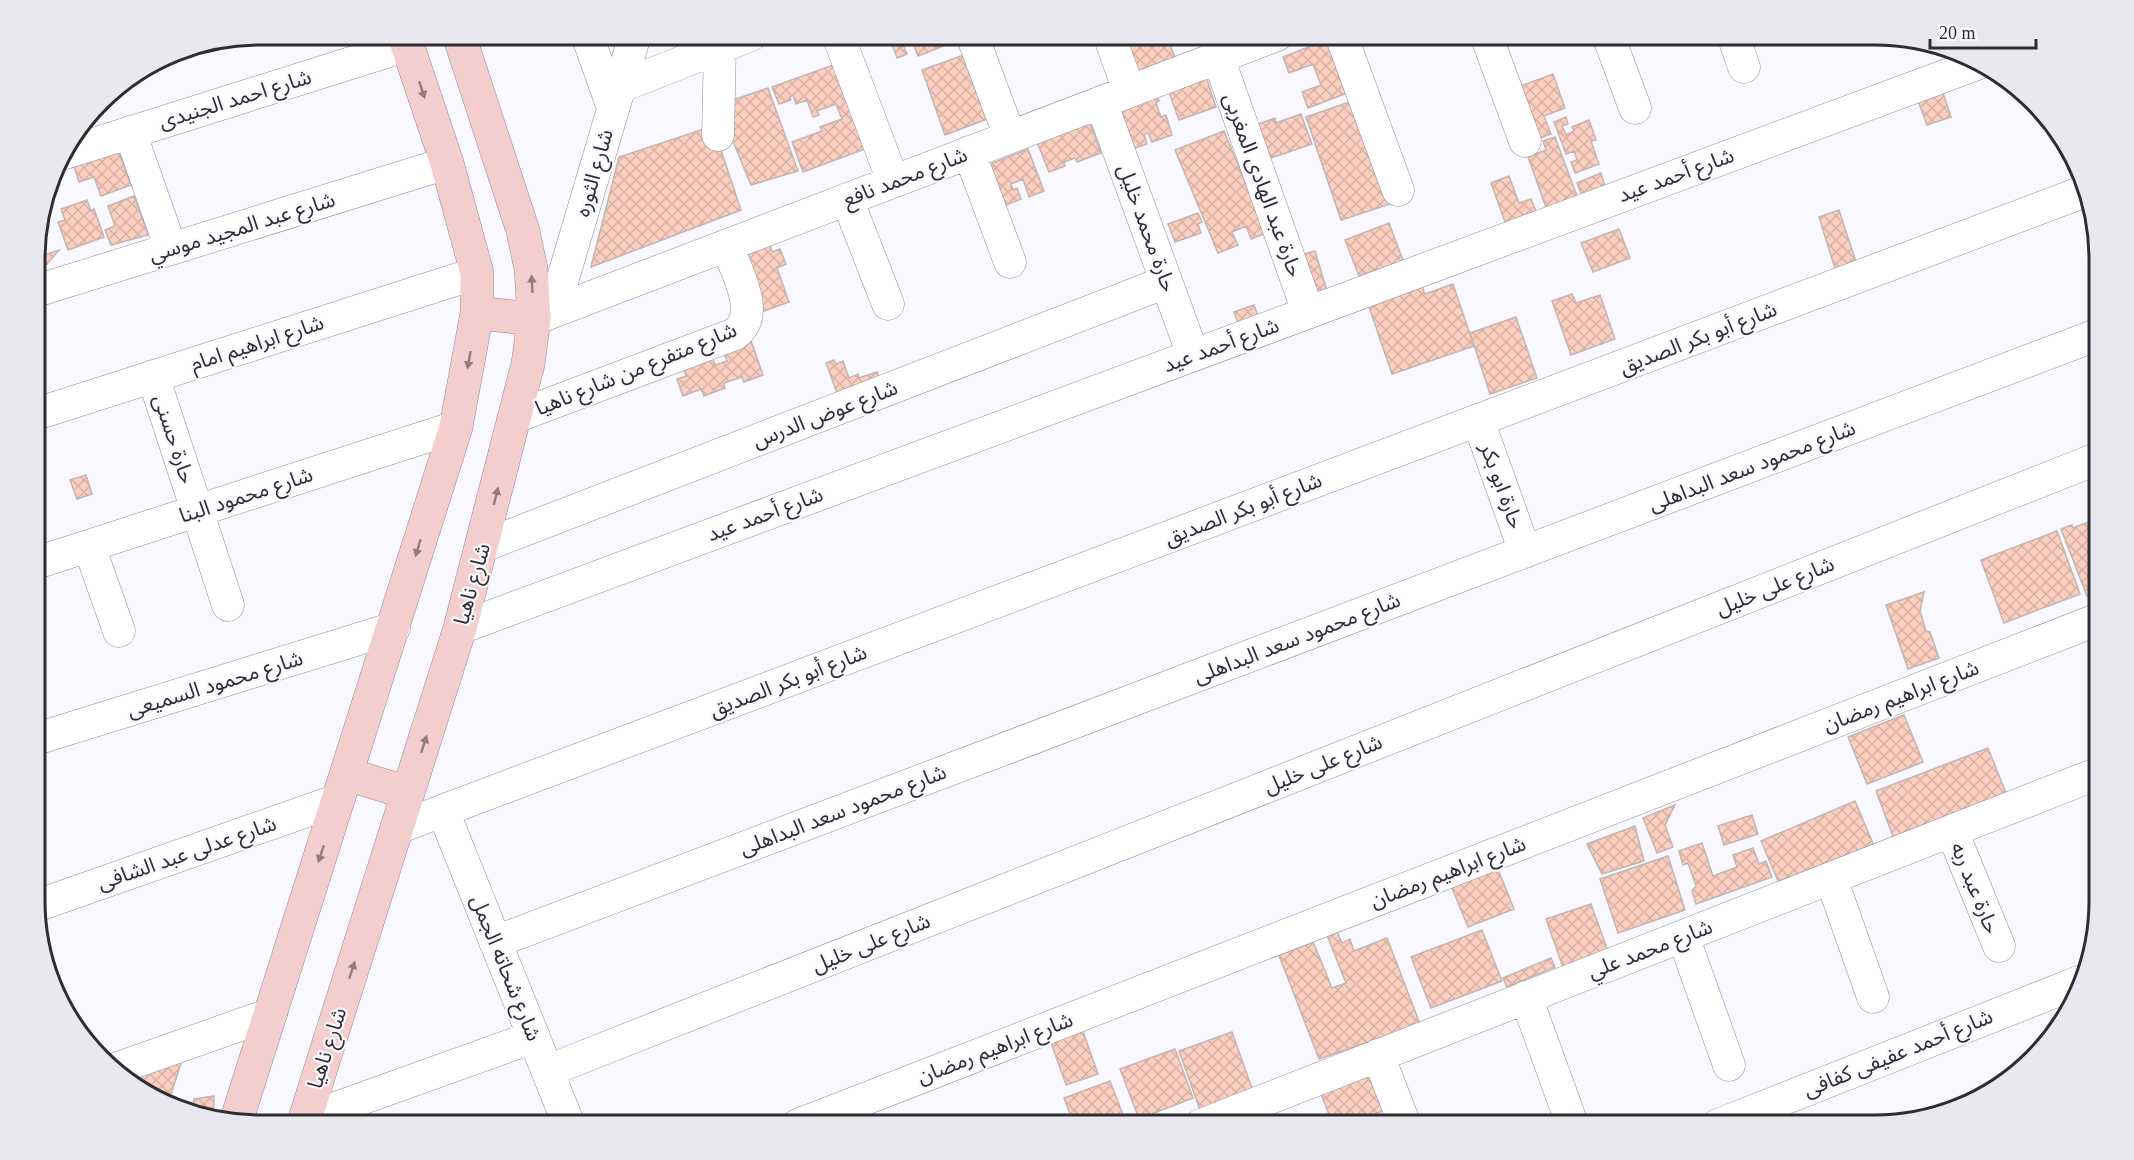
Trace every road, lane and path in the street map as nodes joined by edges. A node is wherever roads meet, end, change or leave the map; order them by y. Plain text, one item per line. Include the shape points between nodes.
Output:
1 (391, 45) edge
2 (408, 45) edge
3 (463, 45) edge
4 (592, 45) edge
5 (632, 45) edge
6 (725, 45) edge
7 (842, 45) edge
8 (976, 45) edge
9 (1110, 45) edge
10 (1243, 45) edge
11 (1345, 45) edge
12 (1490, 45) edge
13 (1612, 45) edge
14 (1737, 45) edge
15 (720, 47) junction
16 (1218, 57) junction
17 (1744, 67) dead end
18 (1969, 67) edge
19 (1115, 96) junction
20 (616, 97) junction
21 (1635, 108) dead end
22 (130, 132) junction
23 (718, 135) dead end
24 (1010, 136) junction
25 (1525, 141) dead end
26 (75, 150) edge
27 (969, 152) junction
28 (447, 163) junction
29 (893, 181) junction
30 (1398, 190) dead end
31 (2079, 193) edge
32 (847, 199) junction
33 (727, 245) junction
34 (171, 249) junction
35 (1010, 262) dead end
36 (477, 273) junction
37 (1166, 282) junction
38 (45, 288) edge
39 (888, 304) dead end
40 (1308, 312) junction
41 (477, 313) junction
42 (543, 315) junction
43 (2089, 338) edge
44 (1193, 355) junction
45 (153, 376) junction
46 (45, 411) edge
47 (515, 417) junction
48 (1478, 420) junction
49 (456, 427) junction
50 (2089, 462) edge
51 (197, 511) junction
52 (89, 546) junction
53 (483, 546) junction
54 (1525, 552) junction
55 (45, 560) edge
56 (228, 605) dead end
57 (2089, 623) edge
58 (393, 628) junction
59 (460, 628) junction
60 (119, 631) dead end
61 (45, 736) edge
62 (2089, 780) edge
63 (342, 787) junction
64 (408, 793) junction
65 (442, 811) junction
66 (397, 828) junction
67 (1952, 831) junction
68 (1831, 878) junction
69 (45, 902) edge
70 (1683, 936) junction
71 (495, 942) junction
72 (1999, 946) dead end
73 (2073, 983) edge
74 (1526, 997) junction
75 (1873, 997) dead end
76 (271, 1014) junction
77 (534, 1037) junction
78 (1378, 1055) junction
79 (1729, 1065) dead end
80 (123, 1066) edge
81 (547, 1071) junction
82 (239, 1114) edge
83 (306, 1115) edge
84 (323, 1115) edge
85 (565, 1115) edge
86 (824, 1115) edge
87 (1248, 1115) edge
88 (1401, 1115) edge
89 (1569, 1115) edge
90 (1743, 1115) edge

1 - 22 street, شارع احمد الجنيدى
2 -> 28 main road
42 -> 3 main road, شارع ناهيا via 523,231
4 - 20 street
5 - 20 street, شارع الثوره
6 - 15 street
7 - 29 street
8 - 24 street
9 - 19 street, حارة محمد خليل
10 - 16 street, شارع محمد نافع
11 - 30 street
12 - 25 street
13 - 21 street
14 - 17 street
15 - 20 street
15 - 23 street
16 - 19 street, شارع محمد نافع
16 - 40 street, حارة عبد الهادى المغربى
18 - 40 street, شارع أحمد عيد
19 - 24 street, شارع محمد نافع
19 - 37 street, حارة محمد خليل
20 - 42 street, شارع الثوره
22 - 26 street, شارع احمد الجنيدى
22 - 34 street
24 - 27 street, شارع محمد نافع
27 - 29 street, شارع محمد نافع
27 - 35 street
28 - 34 street, شارع عبد المجيد موسي
28 - 36 main road
29 - 32 street, شارع محمد نافع
31 - 48 street, شارع أبو بكر الصديق
32 - 33 street, شارع محمد نافع
32 - 39 street
33 - 42 street, شارع محمد نافع
33 - 47 street, شارع متفرع من شارع ناهيا via 747,305 744,327 735,334
34 - 38 street, شارع عبد المجيد موسي
36 - 41 main road
36 - 45 street, شارع ابراهيم امام
37 - 44 street, حارة محمد خليل
37 - 53 street, شارع عوض الدرس
40 - 44 street, شارع أحمد عيد
41 - 42 main road
41 -> 49 main road
42 - 47 main road, شارع ناهيا
43 - 54 street, شارع محمود سعد البداهلى
44 - 59 street, شارع أحمد عيد
45 - 46 street, شارع ابراهيم امام
45 - 51 street, حارة حسنى
53 -> 47 main road, شارع ناهيا
48 - 54 street, حارة ابو بكر
48 - 65 street, شارع أبو بكر الصديق
49 - 51 street, شارع محمود البنا
49 -> 58 main road
50 - 81 street, شارع على خليل
51 - 52 street, شارع محمود البنا
51 - 56 street, حارة حسنى
52 - 55 street, شارع محمود البنا
52 - 60 street
53 - 59 main road, شارع ناهيا
54 - 71 street, شارع محمود سعد البداهلى
57 - 86 street, شارع ابراهيم رمضان
58 - 61 street, شارع محمود السميعى
58 - 63 main road
64 -> 59 main road, شارع ناهيا
62 - 67 street, شارع محمد علي
63 - 64 main road
63 - 69 street, شارع عدلى عبد الشافى
63 -> 76 main road
64 - 66 main road, شارع ناهيا
65 - 66 street, شارع أبو بكر الصديق
65 - 71 street, شارع شحاته الجمل
83 -> 66 main road, شارع ناهيا
67 - 68 street, شارع محمد علي
67 - 72 street, حارة عبد ربه
68 - 70 street, شارع محمد علي
68 - 75 street
70 - 74 street, شارع محمد علي
70 - 79 street
71 - 77 street, شارع شحاته الجمل
73 - 90 street, شارع أحمد عفيفى كفافى
74 - 78 street, شارع محمد علي
74 - 89 street
76 - 80 street
76 - 82 main road
77 - 81 street, شارع شحاته الجمل
77 - 84 street
78 - 87 street, شارع محمد علي
78 - 88 street
81 - 85 street, شارع شحاته الجمل

